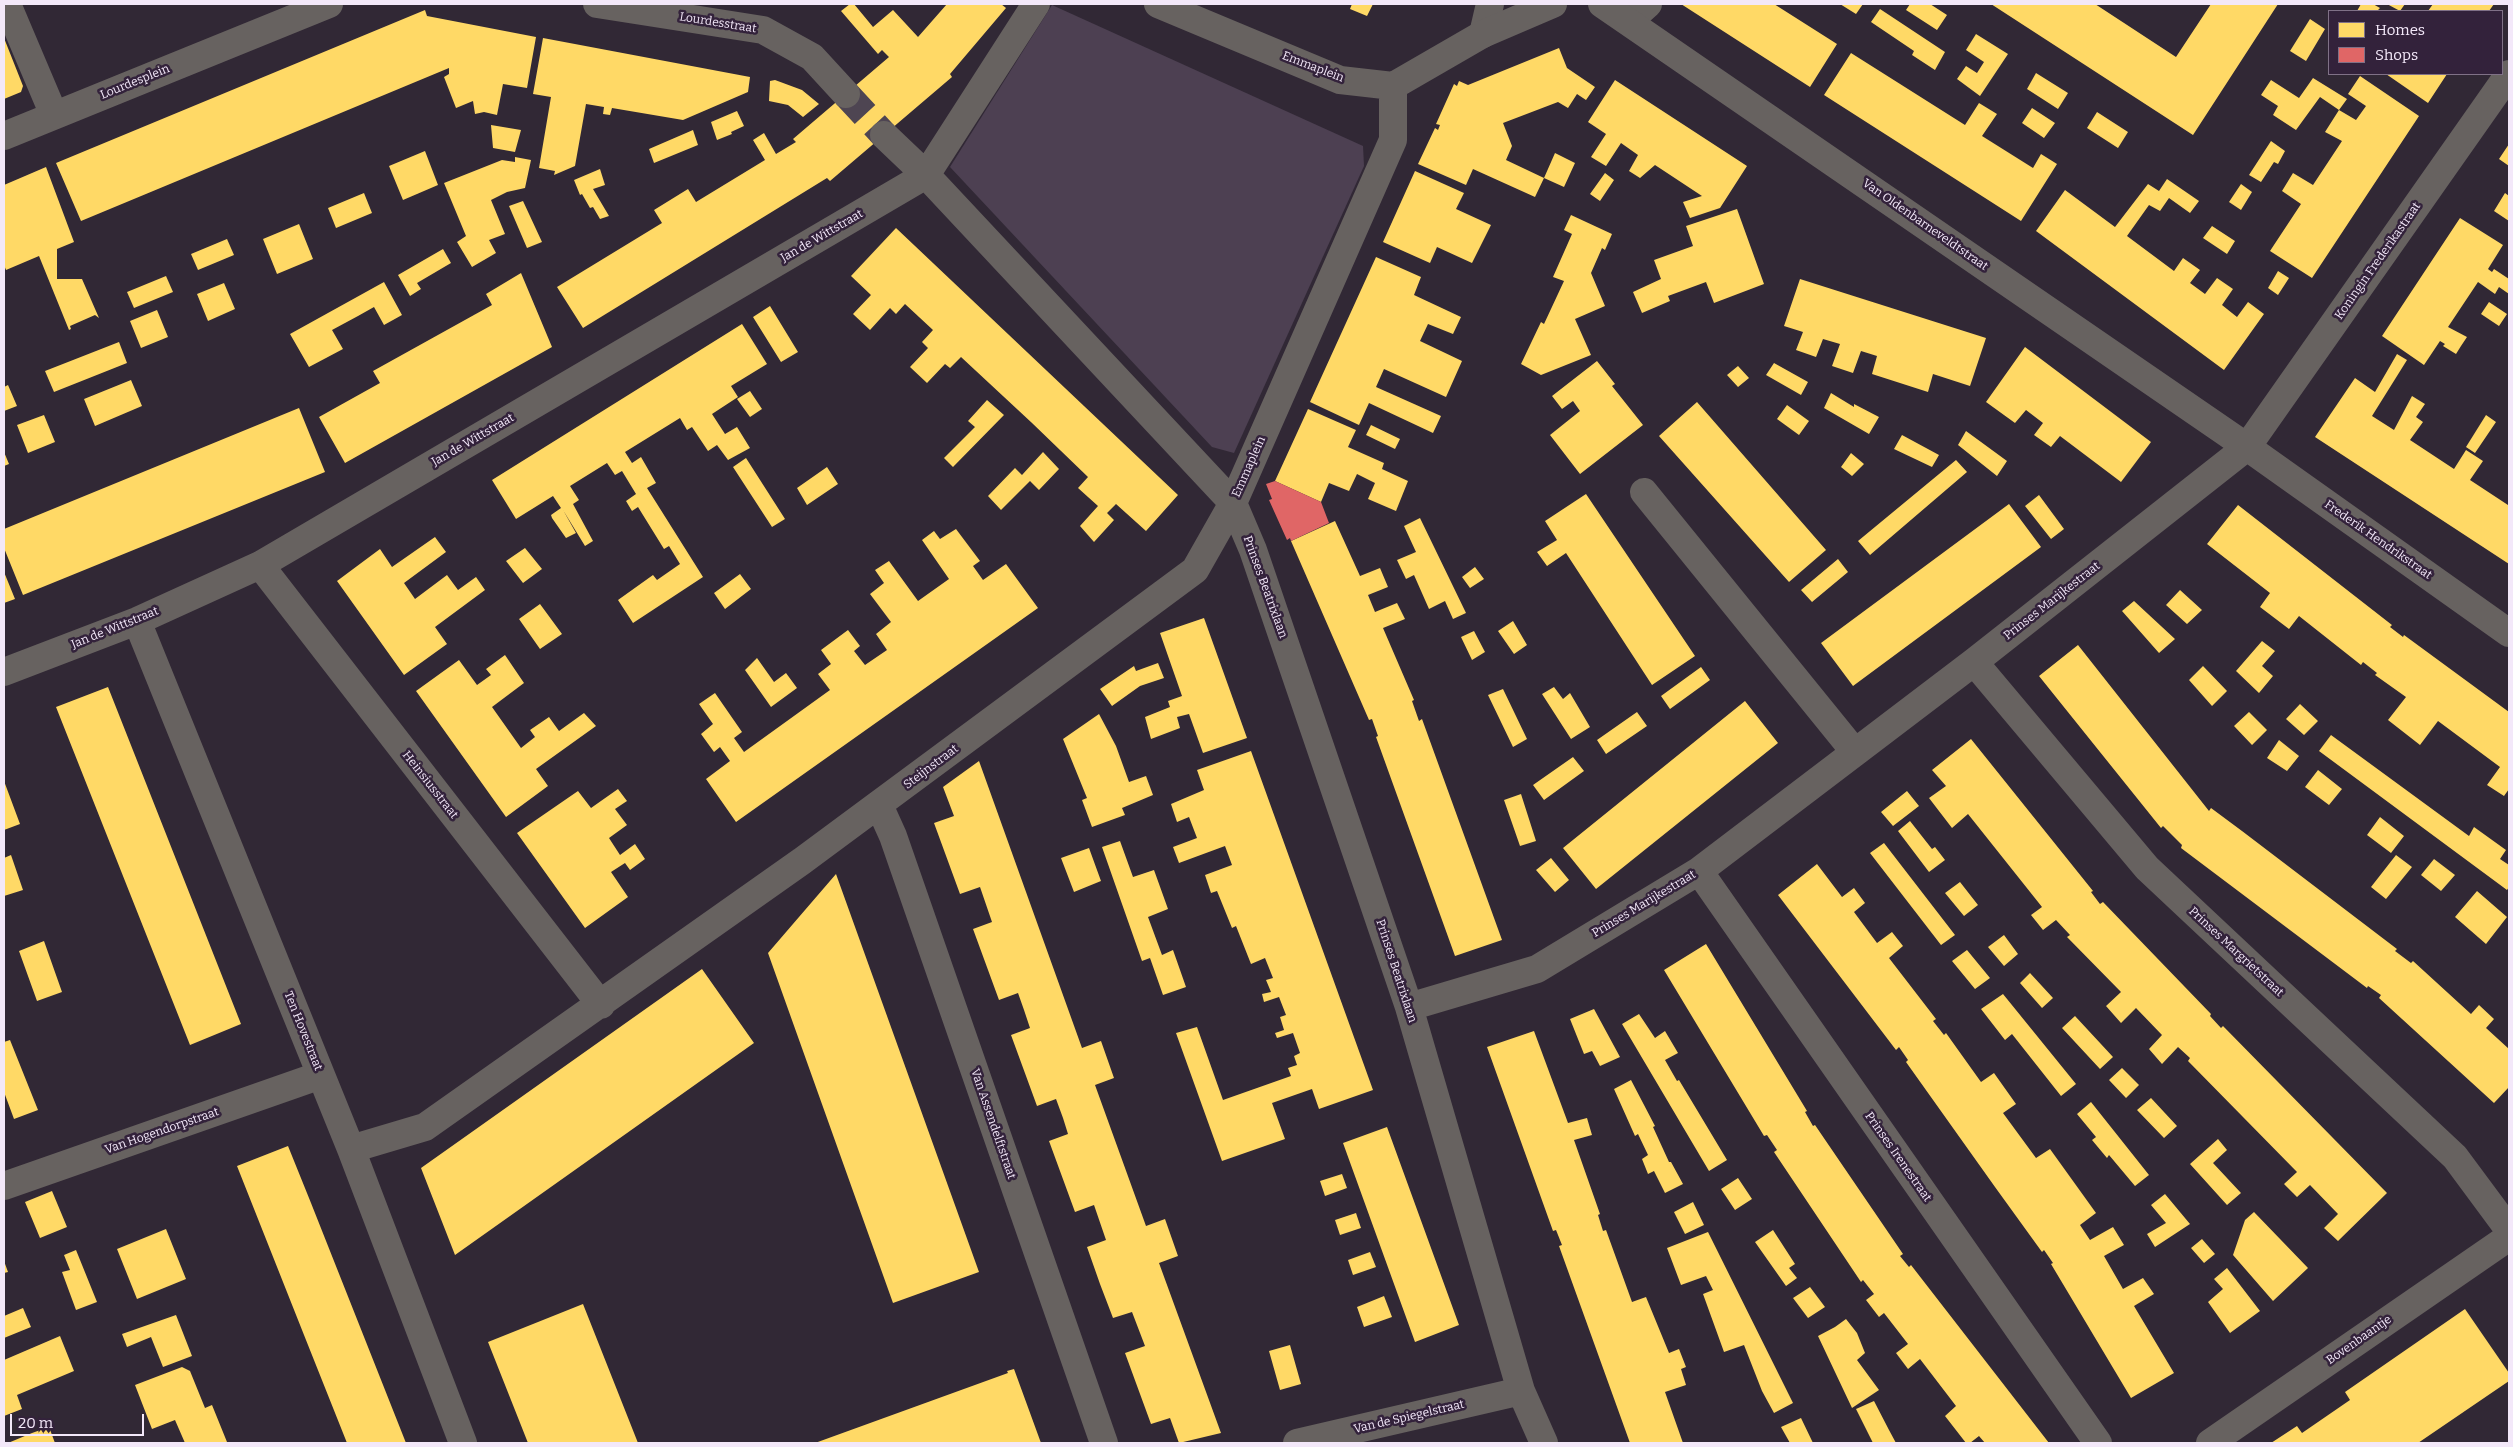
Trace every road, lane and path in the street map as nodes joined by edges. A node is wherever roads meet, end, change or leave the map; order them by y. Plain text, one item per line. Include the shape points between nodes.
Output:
1 (7, 4) edge
2 (329, 4) edge
3 (597, 4) edge
4 (1036, 4) edge
5 (1158, 4) edge
6 (1490, 4) edge
7 (1553, 4) edge
8 (1602, 4) edge
9 (1639, 12) edge
10 (1483, 34) junction
11 (2509, 74) edge
12 (1393, 86) junction
13 (846, 94) tunnel mouth
14 (54, 115) junction
15 (884, 135) tunnel mouth
16 (4, 136) edge
17 (926, 175) junction
18 (2247, 447) junction
19 (1644, 492) dead end
20 (1233, 503) junction
21 (260, 565) junction
22 (137, 621) junction
23 (2509, 633) edge
24 (1974, 662) junction
25 (4, 672) edge
26 (1854, 751) junction
27 (879, 805) junction
28 (1699, 870) junction
29 (601, 1004) junction
30 (1408, 1008) junction
31 (321, 1075) junction
32 (351, 1149) junction
33 (4, 1186) edge
34 (2509, 1230) edge
35 (2509, 1236) edge
36 (1521, 1391) junction
37 (463, 1443) edge
38 (1104, 1443) edge
39 (1297, 1443) edge
40 (1544, 1443) edge
41 (2098, 1443) edge
42 (2210, 1443) edge

1 - 14 street
2 - 14 street, Lourdesplein
3 - 13 street, Lourdesstraat via 763,30 812,57
4 - 17 street
5 - 12 street, Emmaplein via 1340,80
6 - 10 street
7 - 10 street
8 - 9 street, Van Oldenbarneveldtstraat
9 - 18 street, Van Oldenbarneveldtstraat
10 - 12 street
11 - 18 street, Koningin Frederikastraat
12 - 20 street, Emmaplein via 1393,140
14 - 16 street, Lourdesplein
15 - 17 street
17 - 20 street, Emmaplein
17 - 21 street, Jan de Wittstraat
18 - 23 street, Frederik Hendrikstraat
18 - 24 street, Prinses Marijkestraat
19 - 26 street
20 - 27 street, Steijnstraat via 1195,570
20 - 30 street, Prinses Beatrixlaan via 1254,550
21 - 22 street, Jan de Wittstraat
21 - 29 street, Heinsiusstraat
22 - 25 street, Jan de Wittstraat
22 - 31 street, Ten Hovestraat
24 - 26 street, Prinses Marijkestraat
24 - 34 street, Prinses Margrietstraat via 2147,868 2455,1157
26 - 28 street, Prinses Marijkestraat
27 - 29 street, Steijnstraat
27 - 38 street, Van Assendelftstraat via 893,836
28 - 30 street, Prinses Marijkestraat via 1537,969
28 - 41 street, Prinses Irenestraat
29 - 32 street via 425,1127
30 - 36 street, Prinses Beatrixlaan
31 - 32 street, Ten Hovestraat
31 - 33 street, Van Hogendorpstraat
32 - 37 street, Ten Hovestraat
35 - 42 street, Bovenbaantje
36 - 39 street, Van de Spiegelstraat
36 - 40 street, Prinses Beatrixlaan

